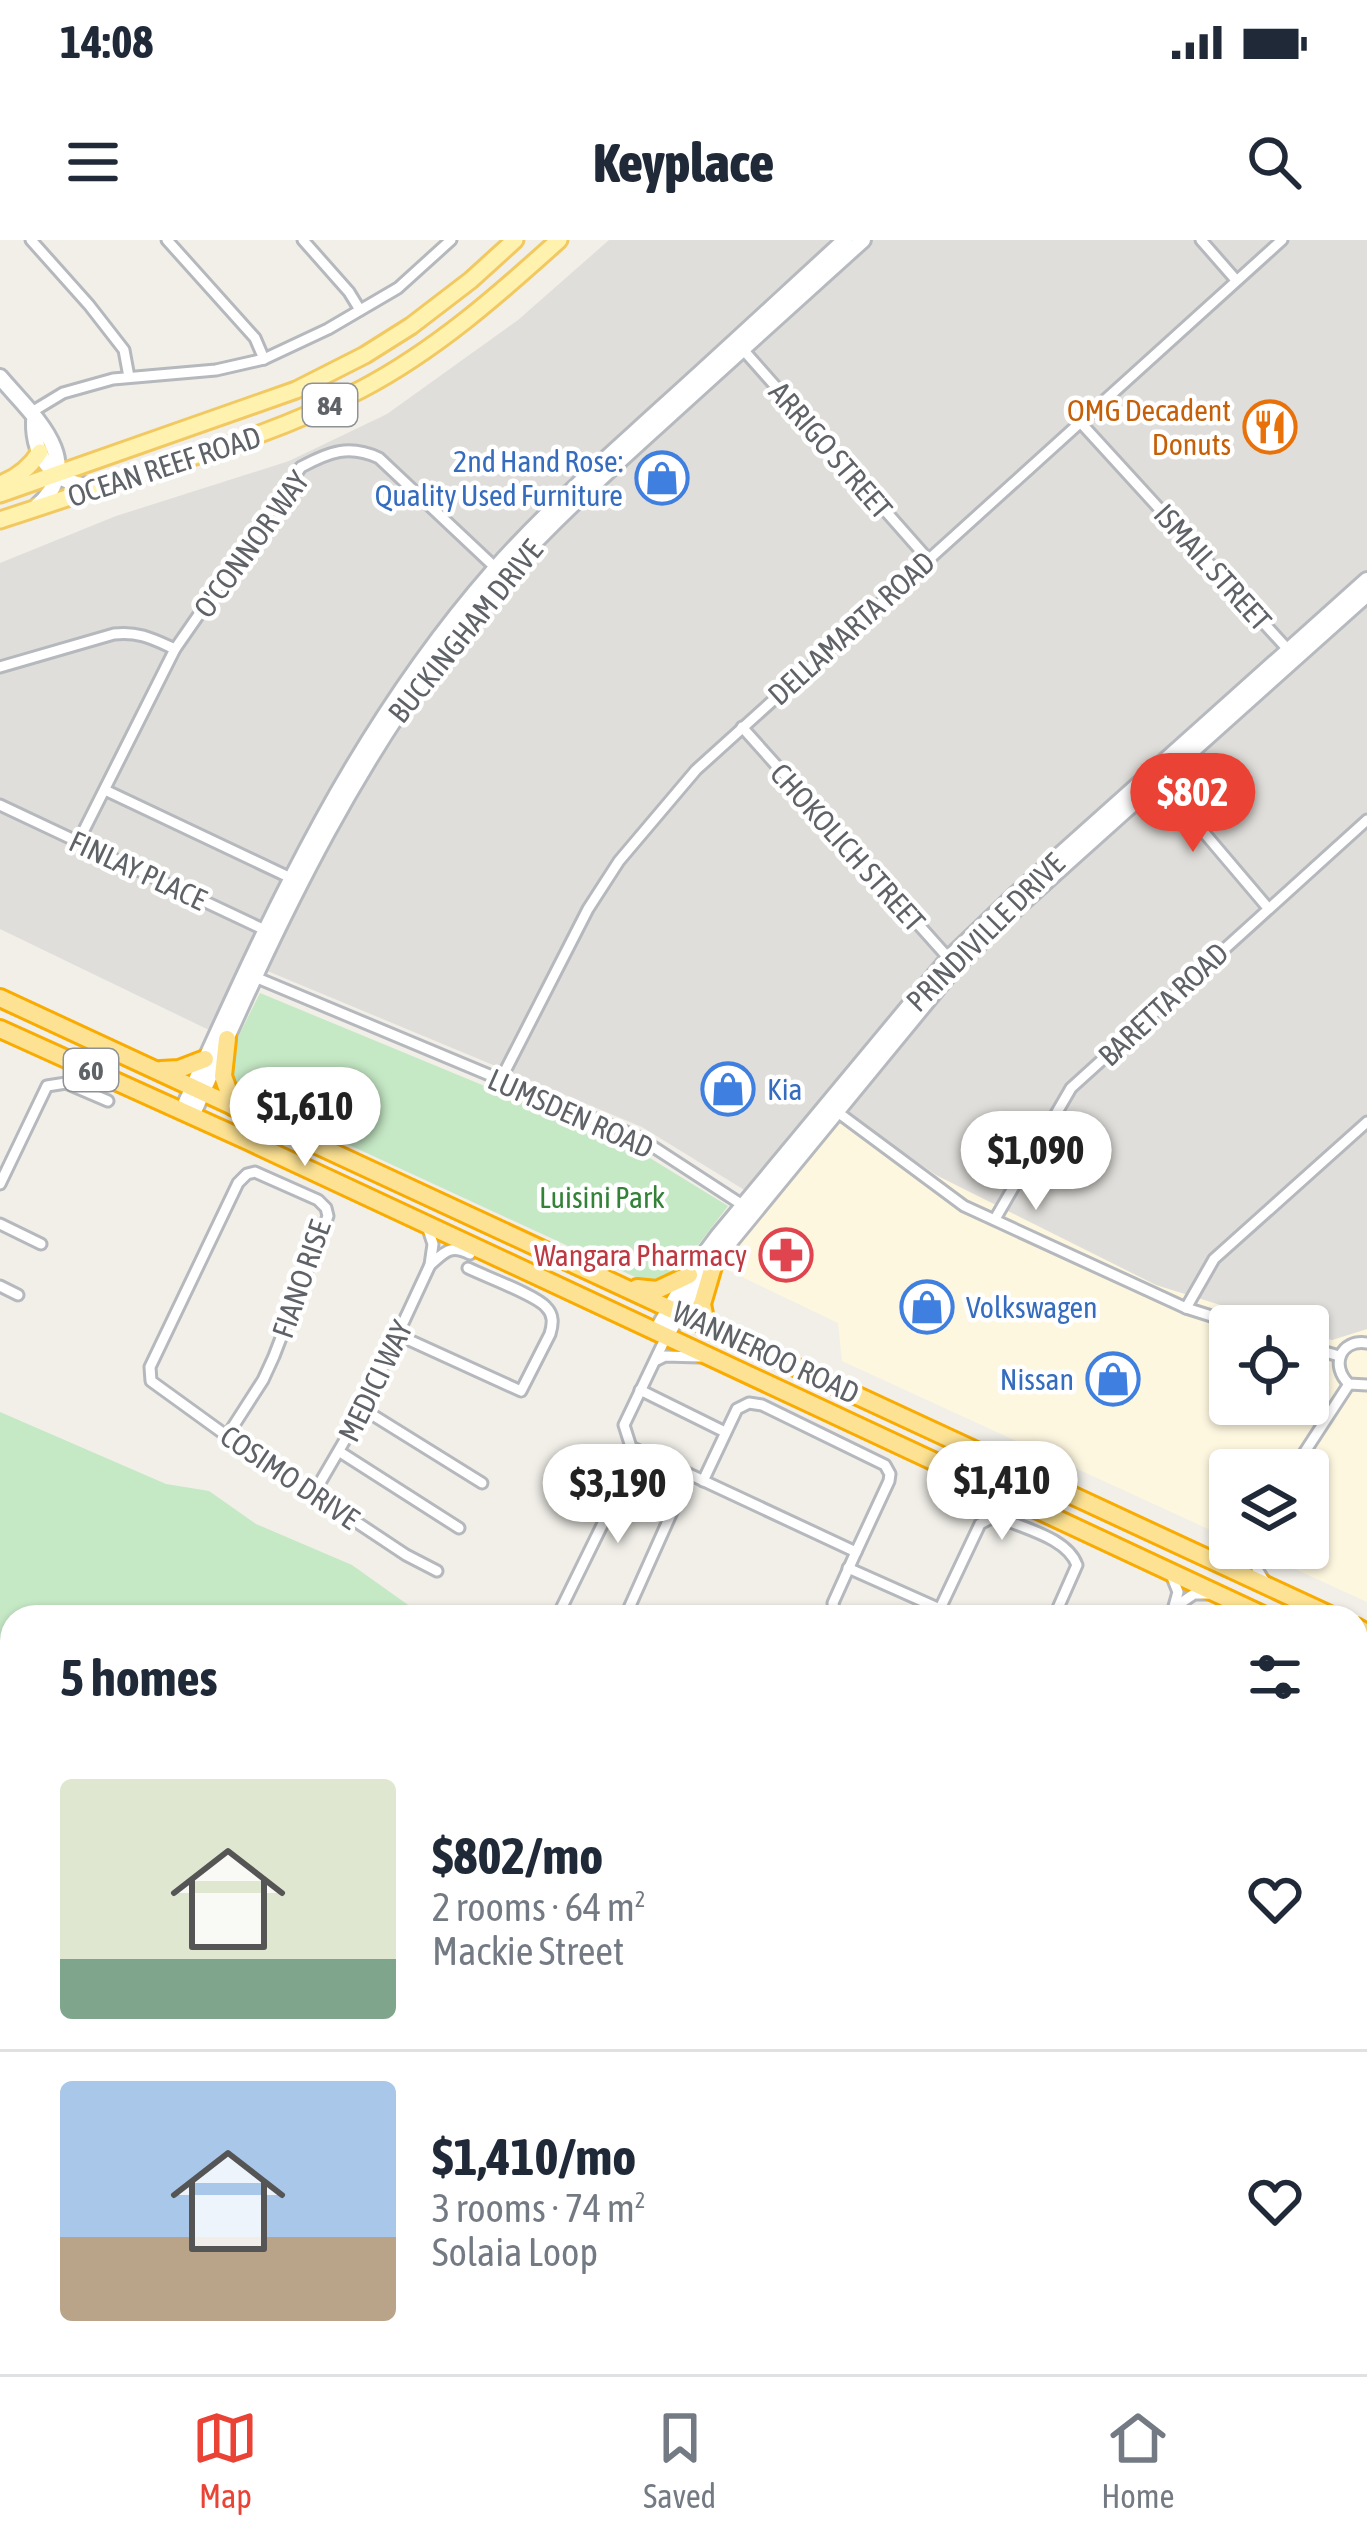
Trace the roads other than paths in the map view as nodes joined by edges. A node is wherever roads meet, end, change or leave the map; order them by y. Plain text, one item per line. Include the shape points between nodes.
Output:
1 (31, 240) edge
2 (167, 240) edge
3 (303, 240) edge
4 (452, 240) edge
5 (515, 240) edge
6 (560, 240) edge
7 (845, 240) edge
8 (862, 240) edge
9 (1201, 240) edge
10 (1282, 240) edge
11 (1236, 280) junction
12 (360, 310) junction
13 (739, 345) junction
14 (264, 359) junction
15 (0, 377) edge
16 (129, 377) junction
17 (32, 417) junction
18 (1082, 424) junction
19 (40, 452) junction
20 (58, 474) junction
21 (0, 484) edge
22 (104, 485) junction
23 (0, 494) edge
24 (33, 509) junction
25 (0, 520) edge
26 (927, 558) junction
27 (500, 572) junction
28 (1367, 580) edge
29 (1367, 594) edge
30 (175, 649) junction
31 (1292, 654) junction
32 (0, 667) edge
33 (742, 727) junction
34 (1156, 776) junction
35 (105, 790) junction
36 (0, 806) edge
37 (1367, 820) edge
38 (78, 842) junction
39 (295, 880) junction
40 (1268, 908) junction
41 (270, 932) junction
42 (952, 963) junction
43 (251, 975) junction
44 (0, 998) edge
45 (0, 1029) edge
46 (227, 1039) junction
47 (206, 1059) junction
48 (154, 1070) junction
49 (500, 1081) junction
50 (197, 1090) junction
51 (107, 1102) dead end
52 (234, 1107) junction
53 (832, 1108) junction
54 (187, 1113) junction
55 (1367, 1122) edge
56 (0, 1184) edge
57 (749, 1209) junction
58 (995, 1219) junction
59 (0, 1224) edge
60 (427, 1226) junction
61 (41, 1244) dead end
62 (485, 1253) junction
63 (714, 1263) junction
64 (430, 1265) junction
65 (468, 1268) dead end
66 (689, 1275) junction
67 (0, 1286) edge
68 (624, 1286) junction
69 (18, 1295) dead end
70 (1186, 1308) junction
71 (674, 1309) junction
72 (1209, 1315) edge
73 (706, 1324) junction
74 (661, 1334) junction
75 (398, 1335) junction
76 (1367, 1343) edge
77 (1329, 1353) edge
78 (1339, 1356) junction
79 (717, 1359) junction
80 (653, 1363) junction
81 (149, 1376) joint
82 (1349, 1384) junction
83 (1367, 1385) edge
84 (640, 1390) junction
85 (363, 1408) junction
86 (725, 1432) junction
87 (227, 1436) junction
88 (1307, 1449) edge
89 (340, 1451) junction
90 (638, 1452) junction
91 (689, 1474) junction
92 (703, 1480) junction
93 (482, 1483) dead end
94 (314, 1492) junction
95 (459, 1528) dead end
96 (856, 1552) junction
97 (1209, 1558) edge
98 (848, 1568) junction
99 (1232, 1569) edge
100 (1258, 1569) edge
101 (437, 1571) dead end
102 (1170, 1571) junction
103 (1267, 1585) junction
104 (1217, 1594) junction
105 (563, 1605) edge
106 (630, 1605) edge
107 (833, 1605) edge
108 (920, 1605) edge
109 (942, 1605) edge
110 (1059, 1605) edge
111 (1175, 1605) edge
112 (1181, 1605) edge
113 (1241, 1605) edge
114 (1309, 1605) edge

1 - 16 street via 124,350
2 - 14 street via 255,338
3 - 12 street
4 - 12 street
5 - 20 main road, OCEAN REEF ROAD / 84 via 365,355 255,406
6 - 22 main road, OCEAN REEF ROAD / 84 via 426,351 366,387 249,439
7 - 13 street, BUCKINGHAM DRIVE
8 - 13 street, BUCKINGHAM DRIVE
9 - 11 street
10 - 11 street, DELLAMARTA ROAD
11 - 18 street, DELLAMARTA ROAD
12 - 14 street
13 - 26 street, ARRIGO STREET
13 - 27 street, BUCKINGHAM DRIVE via 600,464
14 - 16 street
15 - 17 street
16 - 17 street via 63,393
17 - 19 street
17 - 20 street via 45,427
18 - 26 street, DELLAMARTA ROAD
18 - 31 street, ISMAIL STREET
19 - 20 street
19 - 21 main road
20 - 22 street via 68,483
20 - 23 main road, OCEAN REEF ROAD / 84
20 - 24 street
22 - 24 main road, OCEAN REEF ROAD / 84
24 - 25 main road, OCEAN REEF ROAD / 84
26 - 33 street, DELLAMARTA ROAD
27 - 30 street, O'CONNOR WAY via 379,458 340,451 301,467
27 - 39 street, BUCKINGHAM DRIVE via 456,616 377,724
28 - 31 street, PRINDIVILLE DRIVE
29 - 31 street, PRINDIVILLE DRIVE
30 - 32 street via 128,632
30 - 35 street, O'CONNOR WAY
31 - 34 street, PRINDIVILLE DRIVE
33 - 42 street, CHOKOLICH STREET
33 - 49 street, DELLAMARTA ROAD via 619,861
34 - 40 street
34 - 42 street, PRINDIVILLE DRIVE
35 - 38 street, O'CONNOR WAY
35 - 39 street
36 - 38 street, FINLAY PLACE
37 - 40 street, BARETTA ROAD
38 - 41 street, FINLAY PLACE
39 - 41 street, BUCKINGHAM DRIVE
40 - 58 street, BARETTA ROAD via 1071,1088
41 - 43 street, BUCKINGHAM DRIVE
42 - 53 street, PRINDIVILLE DRIVE
43 - 46 street, BUCKINGHAM DRIVE
43 - 47 street, BUCKINGHAM DRIVE
43 - 49 street, LUMSDEN ROAD
44 - 48 highway, WANNEROO ROAD / 60
45 - 54 highway, WANNEROO ROAD / 60
46 - 50 street, BUCKINGHAM DRIVE
46 - 52 highway via 223,1076
47 - 48 highway
47 - 50 street, BUCKINGHAM DRIVE
48 - 50 highway, WANNEROO ROAD / 60
49 - 57 street, LUMSDEN ROAD via 638,1137
50 - 52 highway, WANNEROO ROAD / 60
50 - 54 street, BUCKINGHAM DRIVE
51 - 56 street via 66,1083 47,1086
52 - 68 highway, WANNEROO ROAD / 60
53 - 57 street, PRINDIVILLE DRIVE
53 - 58 street via 964,1206
54 - 60 highway, WANNEROO ROAD / 60
55 - 70 street via 1214,1259
57 - 63 street, PRINDIVILLE DRIVE
57 - 66 street, PRINDIVILLE DRIVE
58 - 70 street
59 - 61 street
60 - 62 highway, WANNEROO ROAD / 60
60 - 64 street, MEDICI WAY
62 - 64 street via 454,1247
62 - 74 highway, WANNEROO ROAD / 60
63 - 71 street, PRINDIVILLE DRIVE
63 - 73 highway via 703,1296
64 - 75 street, MEDICI WAY
65 - 75 street via 550,1313 550,1334 521,1391
66 - 68 highway via 657,1290
66 - 71 street, PRINDIVILLE DRIVE
67 - 69 street
68 - 71 highway, WANNEROO ROAD / 60
70 - 72 street
71 - 73 highway, WANNEROO ROAD / 60
71 - 74 street, PRINDIVILLE DRIVE
73 - 97 highway, WANNEROO ROAD / 60
74 - 79 highway, WANNEROO ROAD / 60
74 - 80 street
75 - 85 street, MEDICI WAY
76 - 78 street via 1350,1344
77 - 78 street
78 - 82 street
79 - 80 street via 665,1356
79 - 102 highway, WANNEROO ROAD / 60
80 - 84 street
81 - 87 street, COSIMO DRIVE
81 - 87 street, FIANO RISE via 241,1179 260,1172 323,1204 327,1222 288,1323
82 - 83 street
82 - 88 street
84 - 86 street
84 - 90 street via 624,1425
85 - 89 street, MEDICI WAY
85 - 93 street
86 - 92 street
86 - 96 street via 737,1409 754,1403 885,1465 889,1481
87 - 94 street, COSIMO DRIVE
89 - 94 street, MEDICI WAY
89 - 95 street
90 - 91 street
90 - 105 street
91 - 92 street
91 - 106 street
92 - 96 street
94 - 101 street, COSIMO DRIVE
96 - 98 street
98 - 107 street
98 - 108 street
99 - 103 highway, WANNEROO ROAD / 60
100 - 103 street
102 - 104 highway, WANNEROO ROAD / 60
102 - 111 street
103 - 114 highway, WANNEROO ROAD / 60
104 - 112 street via 1194,1594
104 - 113 highway, WANNEROO ROAD / 60
109 - 110 street via 980,1524 993,1517 1074,1556

